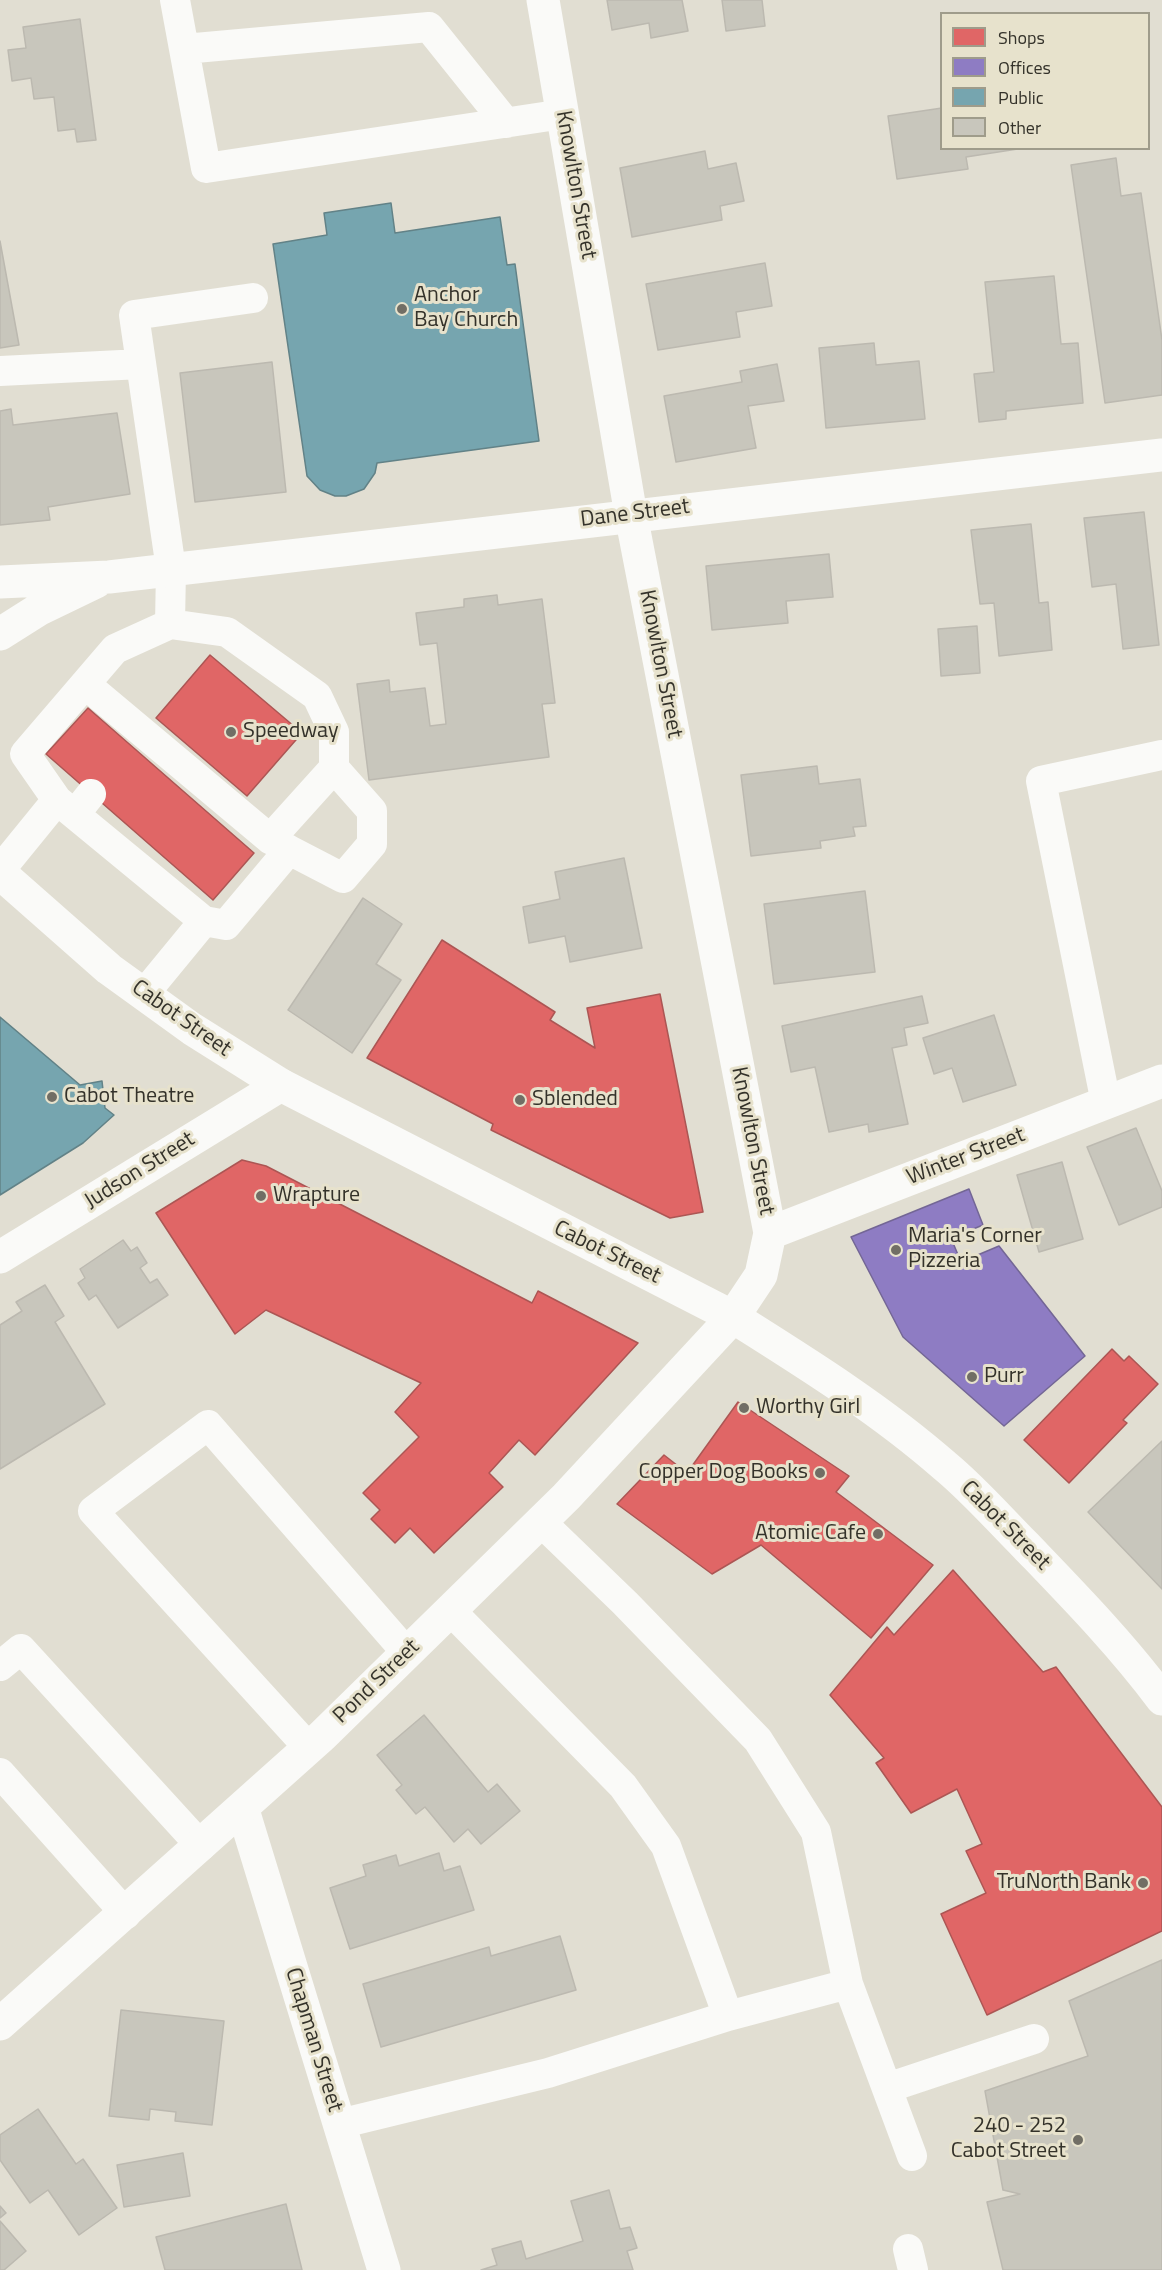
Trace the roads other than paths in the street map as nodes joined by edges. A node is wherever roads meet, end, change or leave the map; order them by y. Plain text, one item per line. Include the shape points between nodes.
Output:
1 (175, 0) edge
2 (543, 0) edge
3 (184, 49) junction
4 (562, 114) junction
5 (506, 123) junction
6 (253, 298) dead end
7 (141, 364) junction
8 (0, 371) edge
9 (1162, 455) edge
10 (631, 515) junction
11 (171, 569) junction
12 (109, 576) junction
13 (0, 582) edge
14 (170, 624) junction
15 (0, 634) edge
16 (85, 684) junction
17 (1162, 755) edge
18 (334, 768) junction
19 (74, 803) junction
20 (279, 844) junction
21 (0, 872) edge
22 (204, 921) junction
23 (144, 994) junction
24 (1162, 1081) edge
25 (281, 1085) junction
26 (1106, 1102) junction
27 (770, 1233) junction
28 (0, 1257) edge
29 (733, 1317) junction
30 (540, 1521) junction
31 (450, 1610) junction
32 (407, 1653) junction
33 (0, 1666) edge
34 (1162, 1699) edge
35 (309, 1748) junction
36 (0, 1773) edge
37 (243, 1810) junction
38 (201, 1846) junction
39 (126, 1914) junction
40 (848, 1984) junction
41 (728, 2016) junction
42 (0, 2025) edge
43 (1034, 2039) dead end
44 (887, 2088) junction
45 (339, 2124) junction
46 (912, 2156) dead end
47 (384, 2270) edge

1 - 3 lane
2 - 4 street, Knowlton Street
3 - 5 lane via 429,27
3 - 5 lane via 206,168
4 - 5 lane
4 - 10 street, Knowlton Street
6 - 7 lane via 134,315
7 - 8 lane
7 - 11 lane
9 - 10 street, Dane Street
10 - 11 street, Dane Street
10 - 27 street, Knowlton Street
11 - 12 street, Dane Street
11 - 14 lane
12 - 13 street, Dane Street
12 - 15 street, Dane Street via 38,610
14 - 16 lane via 115,649
14 - 18 lane via 227,632 317,696 334,732
16 - 19 lane via 25,754
16 - 20 lane via 136,739 219,809
17 - 26 lane via 1041,780
18 - 20 lane
18 - 20 lane via 372,811 372,844 343,878
19 - 21 lane
19 - 22 lane via 124,838 165,874
20 - 22 lane via 226,925
21 - 23 street, Cabot Street via 100,961
22 - 23 lane
23 - 25 street, Cabot Street via 200,1035
24 - 26 street, Winter Street
25 - 28 street, Judson Street
25 - 29 street, Cabot Street
26 - 27 street, Winter Street
27 - 29 street, Knowlton Street via 761,1275
29 - 30 street, Pond Street
29 - 34 street, Cabot Street via 800,1359 946,1466 1080,1602
30 - 31 street, Pond Street
30 - 40 lane via 758,1740 816,1832
31 - 32 street, Pond Street
31 - 41 lane via 623,1786 666,1846
32 - 35 street, Pond Street
32 - 35 lane via 208,1425 93,1511
33 - 38 lane via 21,1649
35 - 37 street, Pond Street
36 - 39 lane
37 - 38 street, Pond Street
37 - 45 street, Chapman Street
38 - 39 street, Pond Street
39 - 42 street, Pond Street
40 - 41 lane
40 - 44 lane
41 - 45 lane via 548,2073
43 - 44 lane
44 - 46 lane
45 - 47 street, Chapman Street

